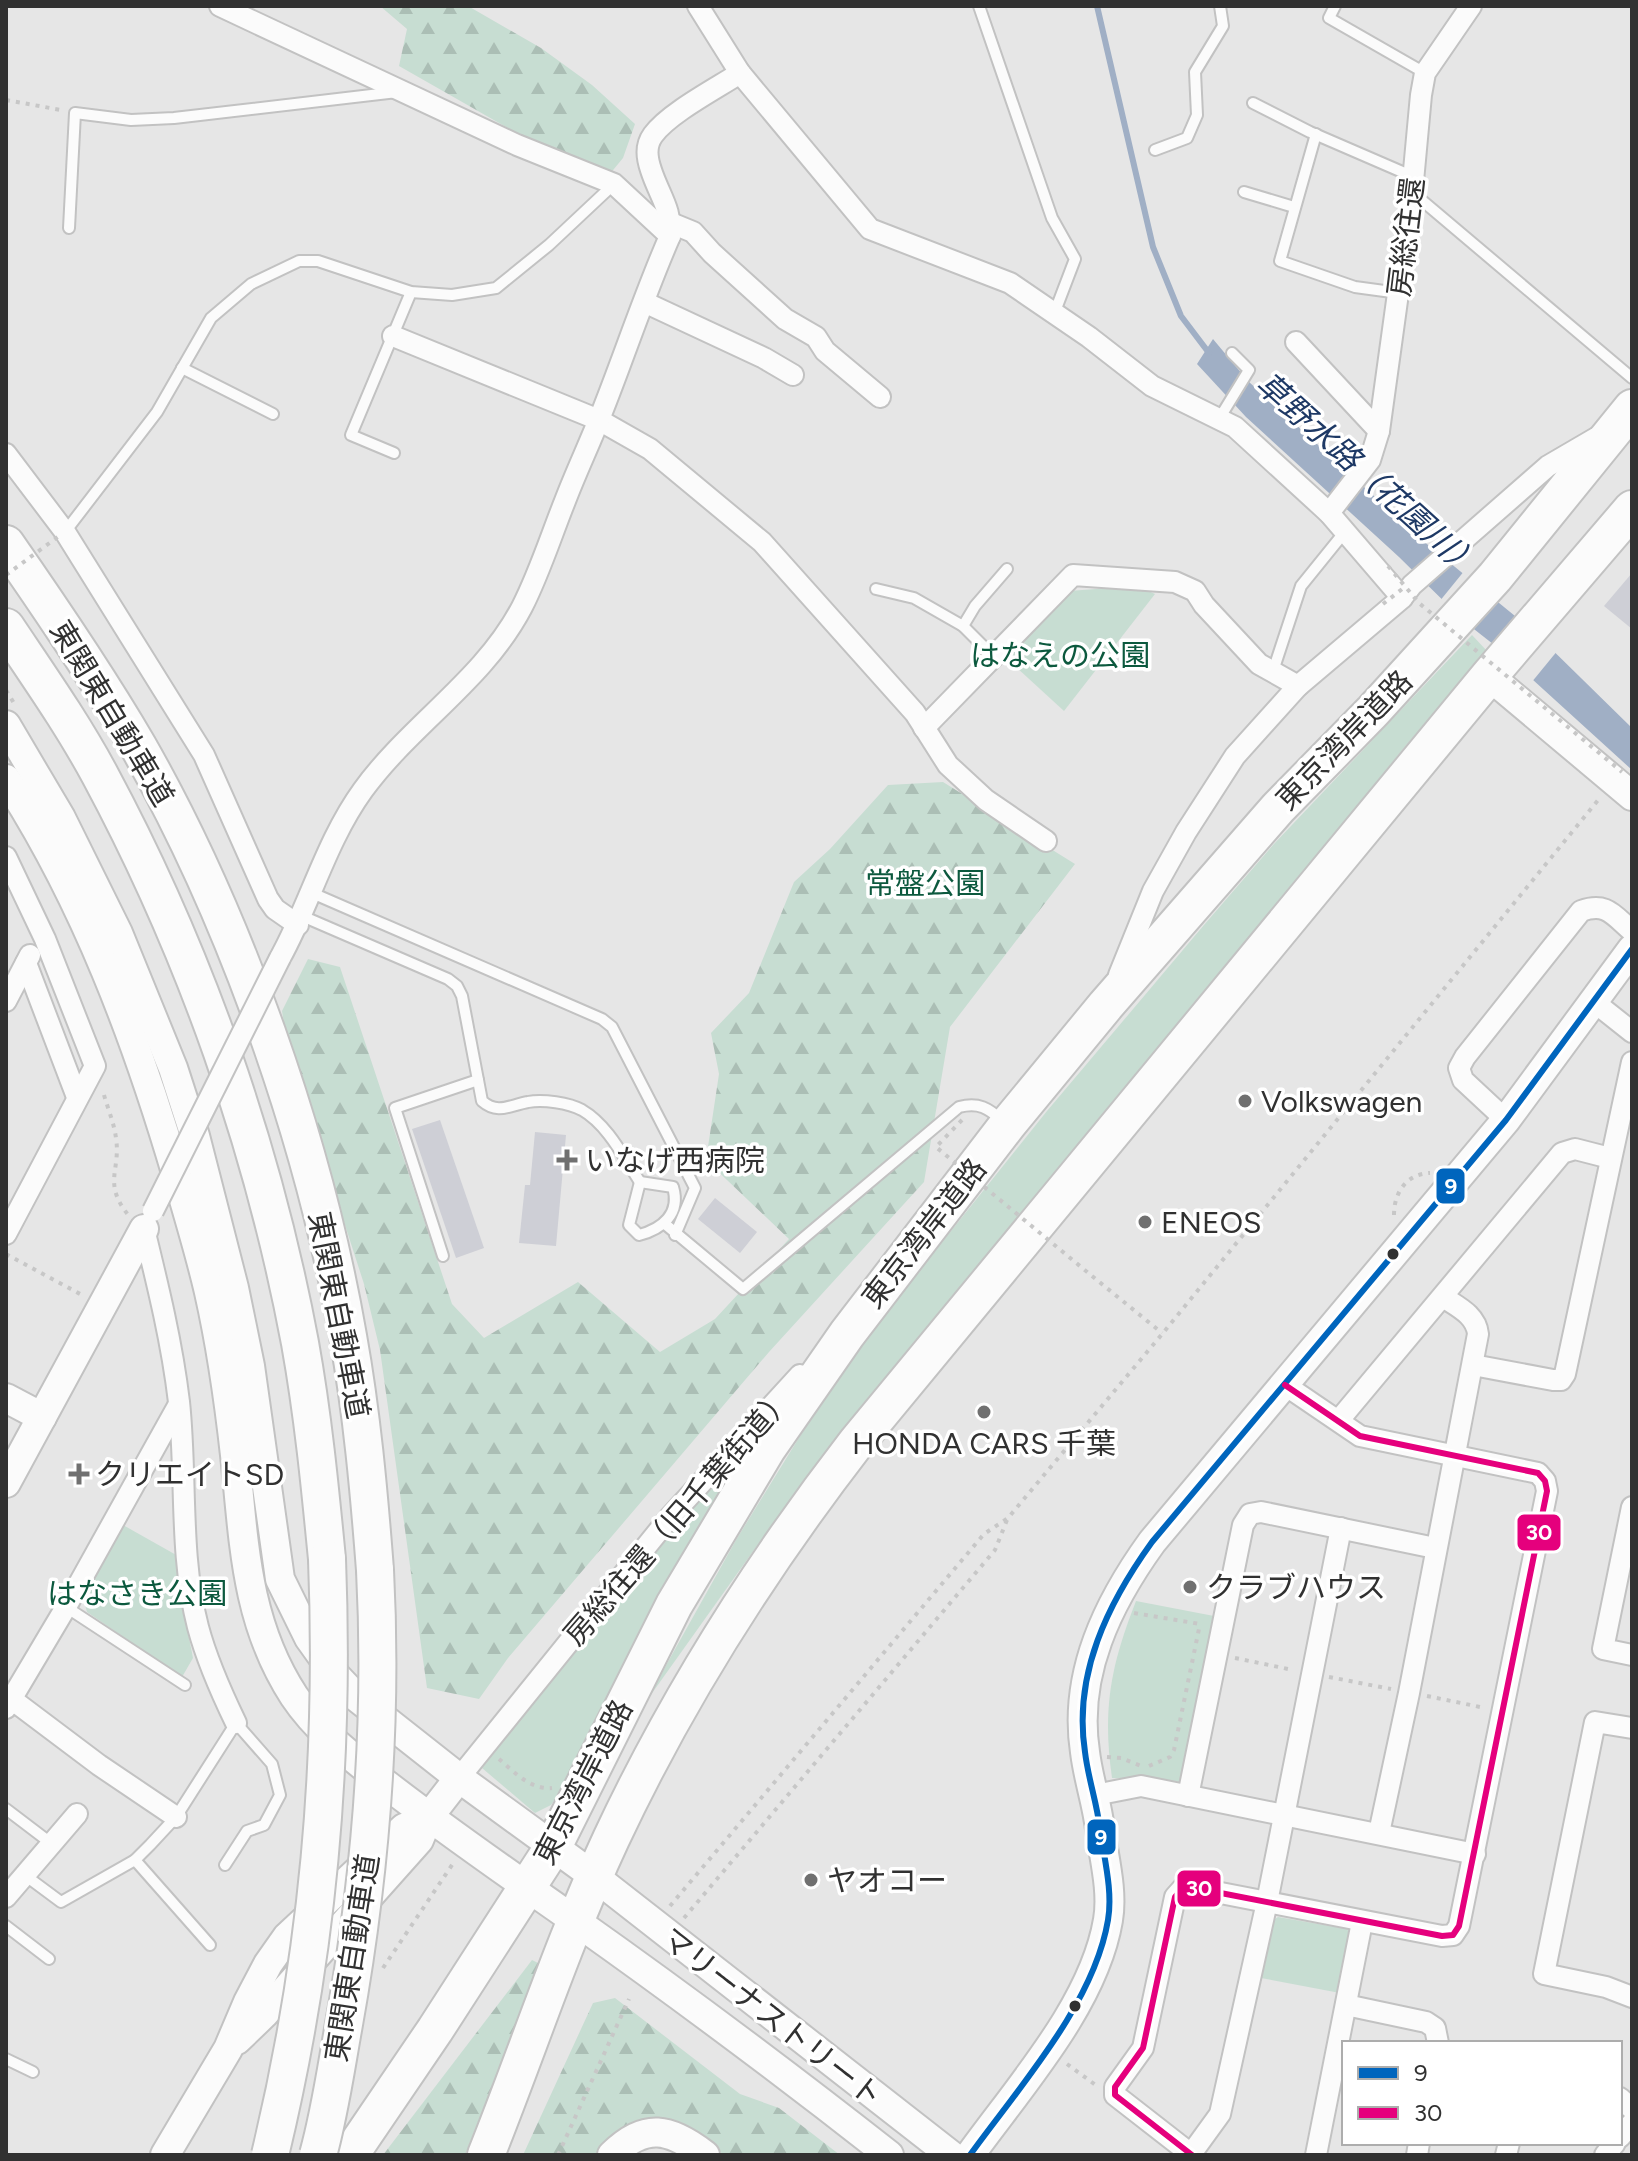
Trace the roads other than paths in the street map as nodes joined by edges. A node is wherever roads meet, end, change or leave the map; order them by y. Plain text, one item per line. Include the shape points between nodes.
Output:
1 (698, 6) edge
2 (979, 6) edge
3 (1220, 6) edge
4 (1335, 6) edge
5 (1471, 6) edge
6 (225, 7) edge
7 (740, 73) junction
8 (1425, 73) junction
9 (403, 91) junction
10 (1253, 103) dead end
11 (1316, 134) junction
12 (1155, 150) dead end
13 (614, 184) junction
14 (1413, 184) junction
15 (1244, 192) dead end
16 (1294, 207) junction
17 (69, 228) dead end
18 (670, 229) junction
19 (411, 292) junction
20 (1399, 293) junction
21 (644, 302) junction
22 (1054, 314) junction
23 (393, 336) junction
24 (1296, 342) dead end
25 (1232, 353) dead end
26 (182, 368) junction
27 (793, 375) dead end
28 (1632, 378) edge
29 (880, 397) dead end
30 (1224, 410) junction
31 (273, 414) dead end
32 (1626, 415) edge
33 (599, 420) junction
34 (1379, 431) junction
35 (394, 453) dead end
36 (6, 454) edge
37 (1333, 508) junction
38 (1631, 513) edge
39 (62, 534) junction
40 (1339, 539) dead end
41 (6, 544) edge
42 (1007, 569) dead end
43 (876, 589) dead end
44 (1401, 593) junction
45 (963, 626) junction
46 (6, 627) edge
47 (1509, 653) junction
48 (994, 657) junction
49 (1273, 671) junction
50 (1298, 686) junction
51 (6, 725) edge
52 (924, 728) junction
53 (6, 779) edge
54 (1627, 784) edge
55 (1046, 841) dead end
56 (6, 857) edge
57 (312, 893) junction
58 (300, 920) junction
59 (1632, 931) edge
60 (45, 939) junction
61 (1632, 949) edge
62 (26, 963) junction
63 (6, 1001) edge
64 (1593, 1001) junction
65 (1106, 1005) junction
66 (1632, 1032) edge
67 (1632, 1062) edge
68 (478, 1080) junction
69 (77, 1097) junction
70 (1506, 1120) junction
71 (1008, 1124) junction
72 (1610, 1158) junction
73 (640, 1182) junction
74 (142, 1219) junction
75 (665, 1224) junction
76 (6, 1234) edge
77 (675, 1235) junction
78 (443, 1256) dead end
79 (903, 1259) junction
80 (1443, 1297) junction
81 (1473, 1365) junction
82 (1285, 1385) junction
83 (6, 1398) edge
84 (179, 1404) junction
85 (42, 1417) junction
86 (1339, 1420) junction
87 (1455, 1455) junction
88 (6, 1483) edge
89 (1632, 1507) edge
90 (1341, 1528) junction
91 (1435, 1548) junction
92 (66, 1607) junction
93 (1632, 1655) edge
94 (185, 1685) dead end
95 (8, 1701) edge
96 (236, 1723) junction
97 (1632, 1728) edge
98 (459, 1778) junction
99 (1095, 1795) junction
100 (1188, 1796) junction
101 (6, 1809) edge
102 (77, 1814) dead end
103 (1283, 1815) junction
104 (176, 1817) junction
105 (428, 1818) junction
106 (1379, 1833) junction
107 (52, 1844) junction
108 (553, 1847) junction
109 (1475, 1854) junction
110 (135, 1860) junction
111 (225, 1865) dead end
112 (26, 1876) junction
113 (595, 1877) junction
114 (527, 1888) junction
115 (6, 1897) edge
116 (1267, 1902) junction
117 (576, 1922) junction
118 (1362, 1922) junction
119 (6, 1926) edge
120 (210, 1945) dead end
121 (49, 1959) dead end
122 (1632, 1994) edge
123 (1346, 2005) junction
124 (1438, 2041) edge
125 (6, 2059) edge
126 (33, 2072) dead end
127 (1191, 2154) edge
128 (165, 2155) edge
129 (270, 2155) edge
130 (318, 2155) edge
131 (350, 2155) edge
132 (486, 2155) edge
133 (612, 2155) edge
134 (705, 2155) edge
135 (889, 2155) edge
136 (951, 2155) edge
137 (970, 2155) edge
138 (1316, 2155) edge

1 - 7 street
2 - 22 lane via 1052,218 1075,259
3 - 12 lane via 1223,26 1195,72 1197,115 1187,138
4 - 8 lane via 1329,18
5 - 8 street, 房総往還
6 - 9 street
7 - 18 street via 652,136 646,151
7 - 22 street via 870,229 1010,283
8 - 14 street, 房総往還
9 - 13 street
9 - 17 lane via 174,118 131,120 75,113
10 - 11 lane
11 - 14 lane
11 - 16 lane
13 - 18 street
13 - 19 lane via 496,288 452,295
14 - 20 street, 房総往還
14 - 28 lane
15 - 16 lane
16 - 20 lane via 1280,261 1355,287
18 - 21 street
18 - 29 street via 693,232 785,319 816,337 825,351
19 - 23 lane
19 - 26 lane via 318,261 299,261 251,284 211,318
20 - 34 street, 房総往還
21 - 27 street
21 - 33 street
22 - 30 street via 1152,386
23 - 33 street
23 - 35 lane via 351,435
24 - 34 street
25 - 30 lane via 1249,370
26 - 31 lane
26 - 39 lane via 157,412
30 - 37 street via 1235,427
32 - 44 street via 1548,466
32 - 65 highway, 東京湾岸道路 via 1470,604 1278,808
33 - 52 street via 650,449 762,542
33 - 57 street via 508,630 471,677 365,788
34 - 37 street, 房総往還 via 1370,460
36 - 39 street
37 - 44 street
38 - 47 highway, 東京湾岸道路
39 - 58 street via 204,755 268,899 275,909
40 - 49 lane via 1301,586
41 - 130 highway, 東関東自動車道, bridge via 139,748 218,909 307,1164 348,1334 375,1570 377,1733 370,1846 349,1999
42 - 45 lane
43 - 45 lane via 914,598
44 - 50 street
45 - 48 lane
46 - 129 highway, 東関東自動車道, bridge via 82,746 141,854 176,934 218,1041 261,1180 300,1343 327,1559 329,1716 308,1961
47 - 54 street
47 - 113 highway, 東京湾岸道路 via 815,1495 690,1688
48 - 49 street via 1073,575 1185,586 1259,664
48 - 52 street
49 - 50 street
50 - 65 street via 1235,756 1186,832 1153,891
51 - 98 street, マリーナストリート via 61,818 118,933 173,1068 234,1288 275,1555 288,1599 309,1638 355,1696
52 - 55 street via 948,765 986,800
53 - 105 street, マリーナストリート via 72,895 150,1085 209,1292 233,1438 250,1592 269,1652 296,1699 335,1744
56 - 60 street
57 - 58 street
57 - 77 lane via 612,1027 695,1188
58 - 68 lane via 457,986
58 - 74 street, bridge
59 - 70 street via 1606,908 1581,911 1465,1057 1459,1068 1463,1080
60 - 62 street
60 - 69 street via 95,1066
61 - 64 street
62 - 63 street
62 - 69 street
64 - 66 street
64 - 70 street
65 - 71 highway, 東京湾岸道路
67 - 72 street
68 - 73 lane via 482,1101 490,1108 541,1101 581,1110 603,1128
68 - 78 lane via 395,1108
69 - 76 street
70 - 82 street
71 - 77 lane via 975,1103 959,1107 743,1289
71 - 79 highway, 東京湾岸道路
72 - 80 street via 1575,1149 1562,1153
72 - 81 street via 1565,1374 1553,1380
73 - 75 lane via 673,1187 673,1206
73 - 75 lane via 629,1225 639,1235
74 - 84 street
74 - 85 street
75 - 77 lane
79 - 98 street, 房総往還（旧千葉街道） via 670,1517
79 - 108 highway, 東京湾岸道路 via 801,1400 720,1526 674,1605
80 - 81 street via 1477,1325
80 - 86 street
81 - 87 street
82 - 86 street
82 - 99 street via 1152,1542 1125,1579 1098,1633 1084,1695 1084,1750
83 - 85 street
84 - 92 street
84 - 96 street via 191,1589 208,1660
85 - 88 street
86 - 87 street via 1360,1436
87 - 91 street
87 - 109 street via 1538,1473 1547,1491
89 - 93 street via 1603,1649
90 - 91 street
90 - 100 street via 1261,1512 1250,1514 1243,1525
90 - 103 street
91 - 106 street
92 - 94 lane
92 - 95 street
95 - 104 street
96 - 104 lane
96 - 111 lane via 272,1764 280,1795 264,1825 247,1831
97 - 122 street via 1595,1722 1544,1974
98 - 105 street
98 - 108 street, マリーナストリート
99 - 100 street via 1141,1786
99 - 137 street via 1108,1919 1096,1961 1068,2020
100 - 103 street
101 - 107 lane
102 - 107 street
103 - 106 street
103 - 116 street
104 - 110 lane
105 - 114 street, マリーナストリート
105 - 128 street via 419,1840 228,2049
106 - 109 street
107 - 112 street
108 - 113 street, マリーナストリート
108 - 114 highway, 東京湾岸道路
109 - 118 street via 1453,1935
110 - 112 lane via 61,1902
110 - 120 lane
112 - 115 street
113 - 117 highway, 東京湾岸道路
113 - 136 street, マリーナストリート
114 - 117 street, マリーナストリート
114 - 131 highway, 東京湾岸道路
116 - 118 street
116 - 127 street via 1220,2114
116 - 127 street via 1195,1888 1183,1888 1175,1897 1143,2048 1115,2087 1115,2095
117 - 132 highway, 東京湾岸道路
117 - 135 street, マリーナストリート
118 - 123 street
119 - 121 lane
123 - 124 street via 1426,2022 1435,2028
123 - 138 street
125 - 126 lane
133 - 134 street via 625,2142 654,2130

